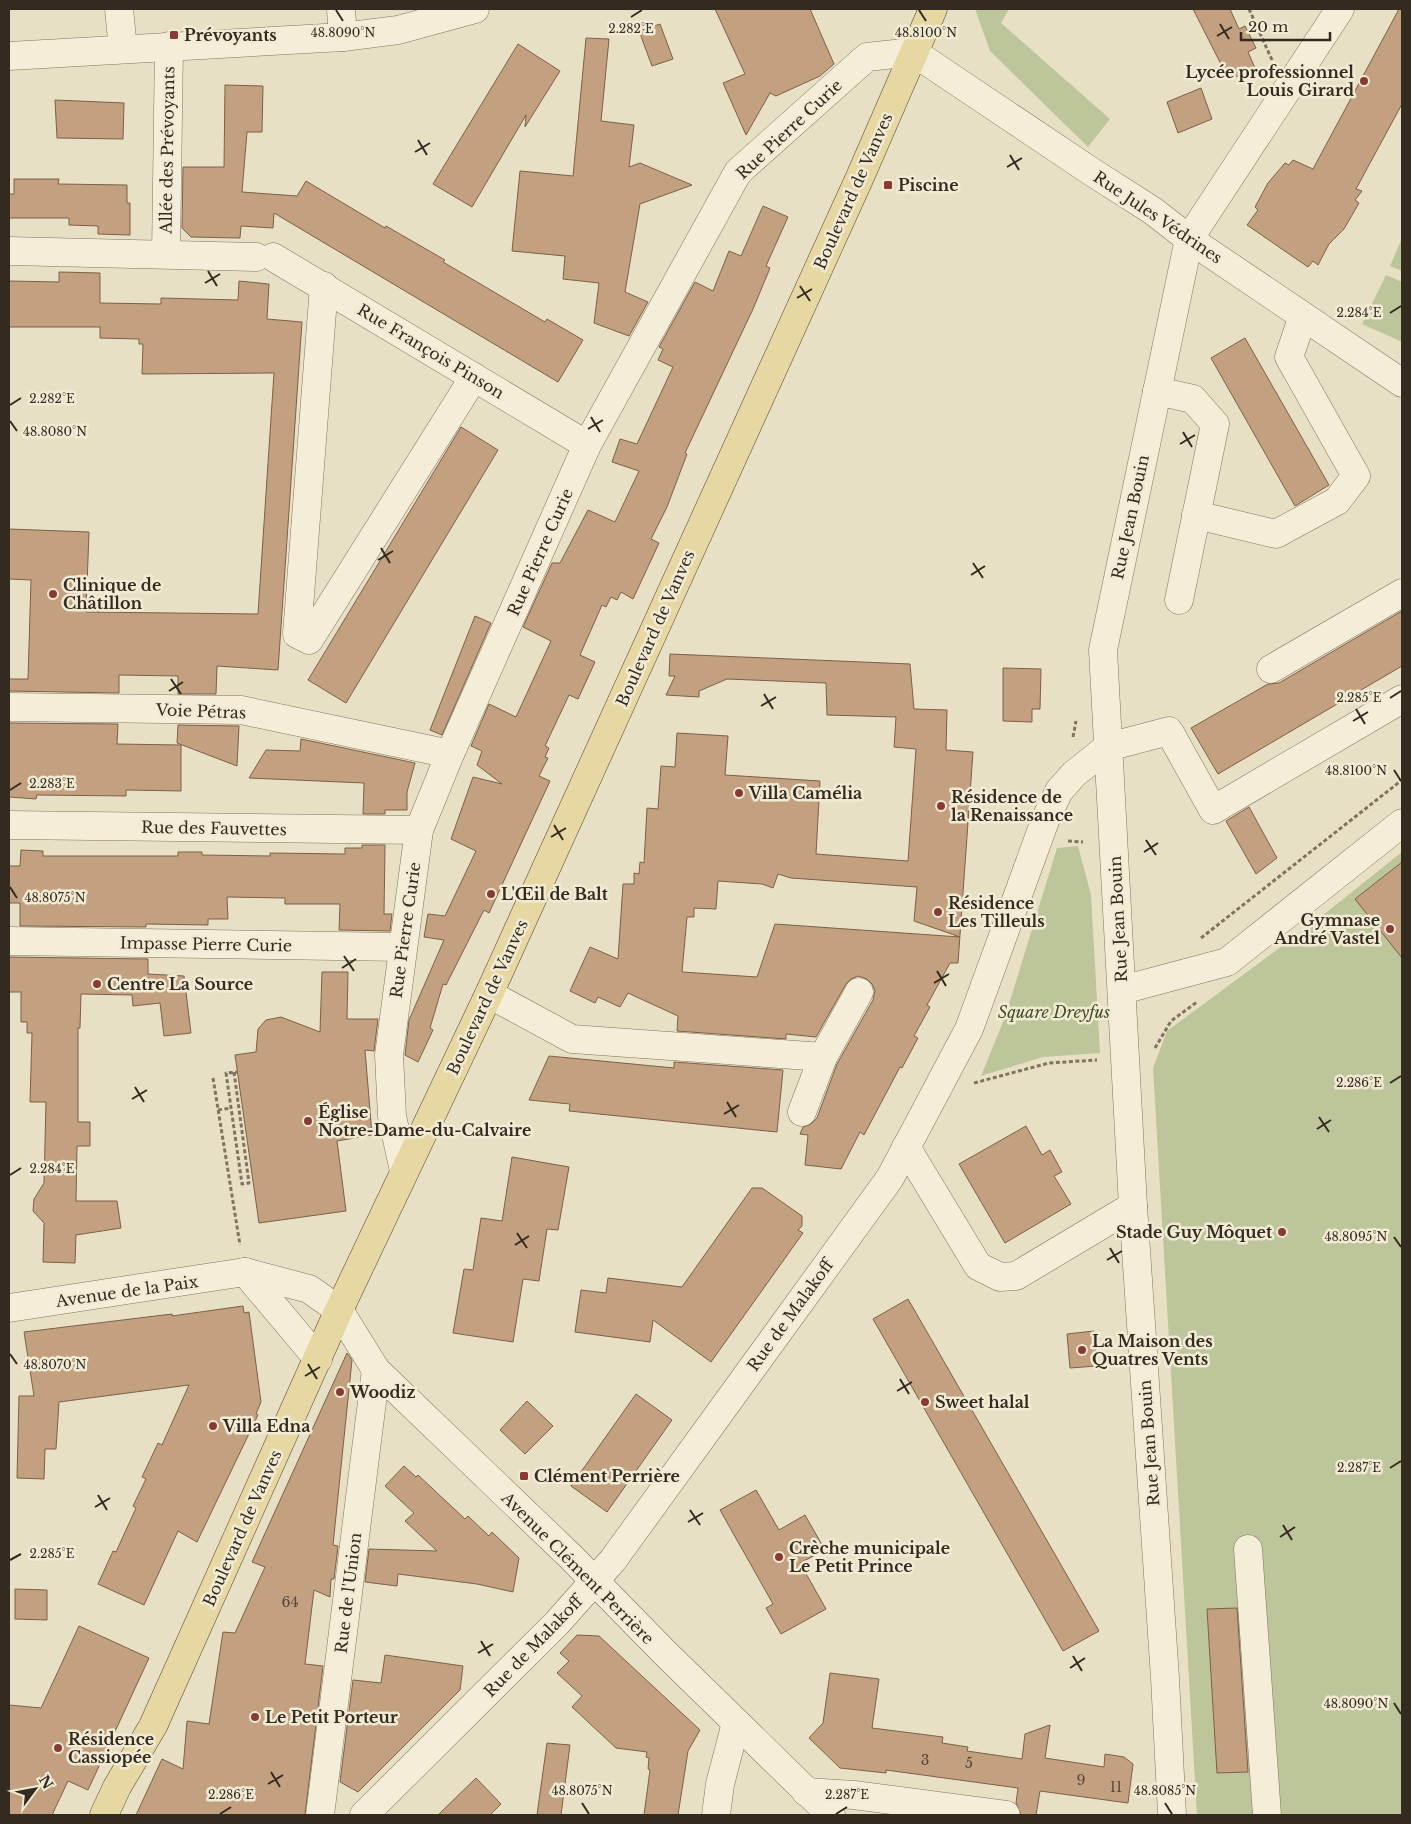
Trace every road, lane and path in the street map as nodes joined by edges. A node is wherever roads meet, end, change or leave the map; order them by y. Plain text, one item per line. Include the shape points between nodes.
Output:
1 (119, 9) edge
2 (341, 9) edge
3 (475, 9) edge
4 (933, 9) edge
5 (1249, 9) edge
6 (1340, 9) edge
7 (343, 37) junction
8 (169, 46) junction
9 (122, 48) junction
10 (913, 52) junction
11 (9, 56) edge
12 (1286, 89) junction
13 (1189, 239) junction
14 (9, 251) edge
15 (166, 254) junction
16 (324, 286) junction
17 (1303, 316) junction
18 (474, 377) junction
19 (1402, 383) edge
20 (1157, 390) junction
21 (587, 445) junction
22 (1196, 515) junction
23 (1402, 593) edge
24 (1179, 600) dead end
25 (1271, 669) dead end
26 (1402, 699) edge
27 (9, 707) edge
28 (1108, 747) junction
29 (450, 754) junction
30 (1402, 780) edge
31 (1402, 823) edge
32 (9, 825) edge
33 (419, 830) junction
34 (1198, 940) dead end
35 (9, 941) edge
36 (402, 947) junction
37 (1122, 990) junction
38 (859, 992) dead end
39 (489, 994) junction
40 (823, 1057) junction
41 (1105, 1059) dead end
42 (213, 1078) dead end
43 (973, 1083) dead end
44 (231, 1108) junction
45 (218, 1110) junction
46 (802, 1112) dead end
47 (906, 1147) junction
48 (404, 1171) junction
49 (1133, 1206) junction
50 (245, 1272) junction
51 (9, 1308) edge
52 (339, 1310) junction
53 (318, 1358) junction
54 (376, 1370) junction
55 (1248, 1548) dead end
56 (595, 1581) junction
57 (736, 1723) junction
58 (806, 1792) junction
59 (104, 1815) edge
60 (320, 1815) edge
61 (364, 1815) edge
62 (716, 1815) edge
63 (831, 1815) edge
64 (1006, 1815) edge
65 (1172, 1815) edge
66 (1267, 1815) edge

1 - 9 street
2 - 7 street
3 - 7 street via 398,30
4 - 10 main road, Boulevard de Vanves
5 - 12 path
6 - 12 street, Rue Jean Bouin
7 - 8 street
8 - 9 street
8 - 15 street, Allée des Prévoyants
9 - 11 street
10 - 13 street, Rue Jules Védrines via 1153,210
10 - 21 street, Rue Pierre Curie via 867,57 738,172
10 - 39 main road, Boulevard de Vanves via 860,177
12 - 13 street, Rue Jean Bouin
13 - 17 street, Rue Jules Védrines
13 - 20 street, Rue Jean Bouin
14 - 15 street, Rue François Pinson
15 - 16 street, Rue François Pinson via 265,257
16 - 18 street, Rue François Pinson
16 - 18 street via 297,634 309,640
17 - 19 street, Rue Jules Védrines
17 - 22 street via 1289,357 1356,476 1336,501 1276,534
18 - 21 street, Rue François Pinson
20 - 22 street via 1193,399 1215,424
20 - 28 street, Rue Jean Bouin via 1103,650
21 - 29 street, Rue Pierre Curie
22 - 24 street
23 - 25 street
26 - 28 street via 1213,810 1169,731
27 - 29 street, Voie Pétras via 241,710
28 - 37 street, Rue Jean Bouin
28 - 47 street, Rue de Malakoff via 1074,774 1059,791 1046,818 970,1029
29 - 33 street, Rue Pierre Curie
30 - 34 path
31 - 37 street via 1227,962
32 - 33 street, Rue des Fauvettes
33 - 36 street, Rue Pierre Curie
35 - 36 street, Impasse Pierre Curie
36 - 48 street, Rue Pierre Curie via 389,1055 392,1116
37 - 49 street, Rue Jean Bouin
38 - 40 street
39 - 40 street via 572,1039
39 - 48 main road, Boulevard de Vanves
40 - 46 street
41 - 43 path via 1049,1063
42 - 45 path
44 - 44 path via 226,1073 236,1072 249,1183 242,1184
44 - 45 path
45 - 50 path
47 - 49 street via 978,1266 1000,1277 1016,1276
47 - 56 street, Rue de Malakoff via 890,1178
48 - 52 main road, Boulevard de Vanves
49 - 65 street, Rue Jean Bouin via 1166,1678
50 - 51 street, Avenue de la Paix
50 - 52 street, Avenue de la Paix via 309,1289
50 - 53 street
52 - 53 main road, Boulevard de Vanves
52 - 54 street, Avenue Clément Perrière
53 - 59 main road, Boulevard de Vanves via 152,1726
54 - 56 street, Avenue Clément Perrière
54 - 60 street, Rue de l'Union
55 - 66 street
56 - 57 street, Avenue Clément Perrière
56 - 61 street, Rue de Malakoff
57 - 58 street, Avenue Clément Perrière
57 - 62 street via 720,1784
58 - 63 street, Avenue Clément Perrière
58 - 64 street via 854,1795

